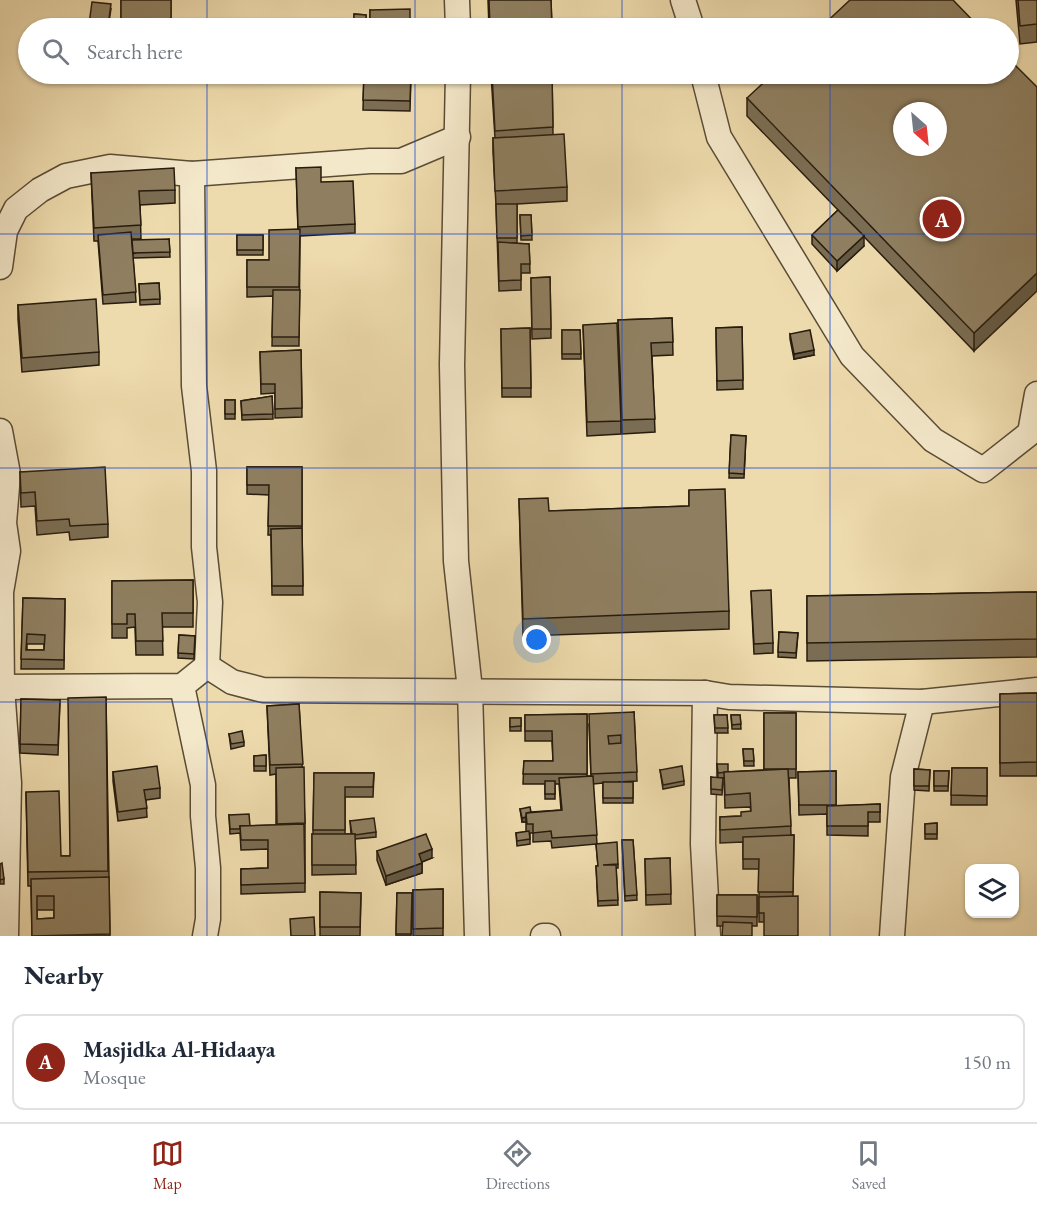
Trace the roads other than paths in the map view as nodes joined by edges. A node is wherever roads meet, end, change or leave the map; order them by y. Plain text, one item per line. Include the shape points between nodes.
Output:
1 (458, 0) edge
2 (683, 0) edge
3 (458, 18) edge
4 (689, 18) edge
5 (458, 84) edge
6 (706, 84) edge
7 (458, 137) junction
8 (192, 174) junction
9 (0, 267) edge
10 (1037, 393) edge
11 (0, 431) edge
12 (207, 666) junction
13 (182, 686) junction
14 (1, 687) edge
15 (470, 690) junction
16 (1037, 690) edge
17 (705, 693) junction
18 (922, 702) junction
19 (6, 936) edge
20 (205, 936) edge
21 (477, 936) edge
22 (708, 936) edge
23 (892, 936) edge

1 - 3 street
2 - 4 street
5 - 7 street
6 - 10 street via 719,137 852,356 933,440 983,470 1030,433
7 - 8 street via 401,161
7 - 15 street via 452,365 456,561
8 - 9 street via 110,167 66,176 16,209 5,231
8 - 12 street via 194,386 204,471 204,547 210,602
11 - 14 street via 8,474 4,523 8,551 1,592
12 - 13 street
12 - 15 street via 232,682 263,690
13 - 14 street
13 - 20 street via 203,784 208,868
14 - 19 street via 9,783
15 - 17 street
15 - 21 street
16 - 18 street
17 - 18 street via 729,697
17 - 22 street via 703,844
18 - 23 street via 903,777

